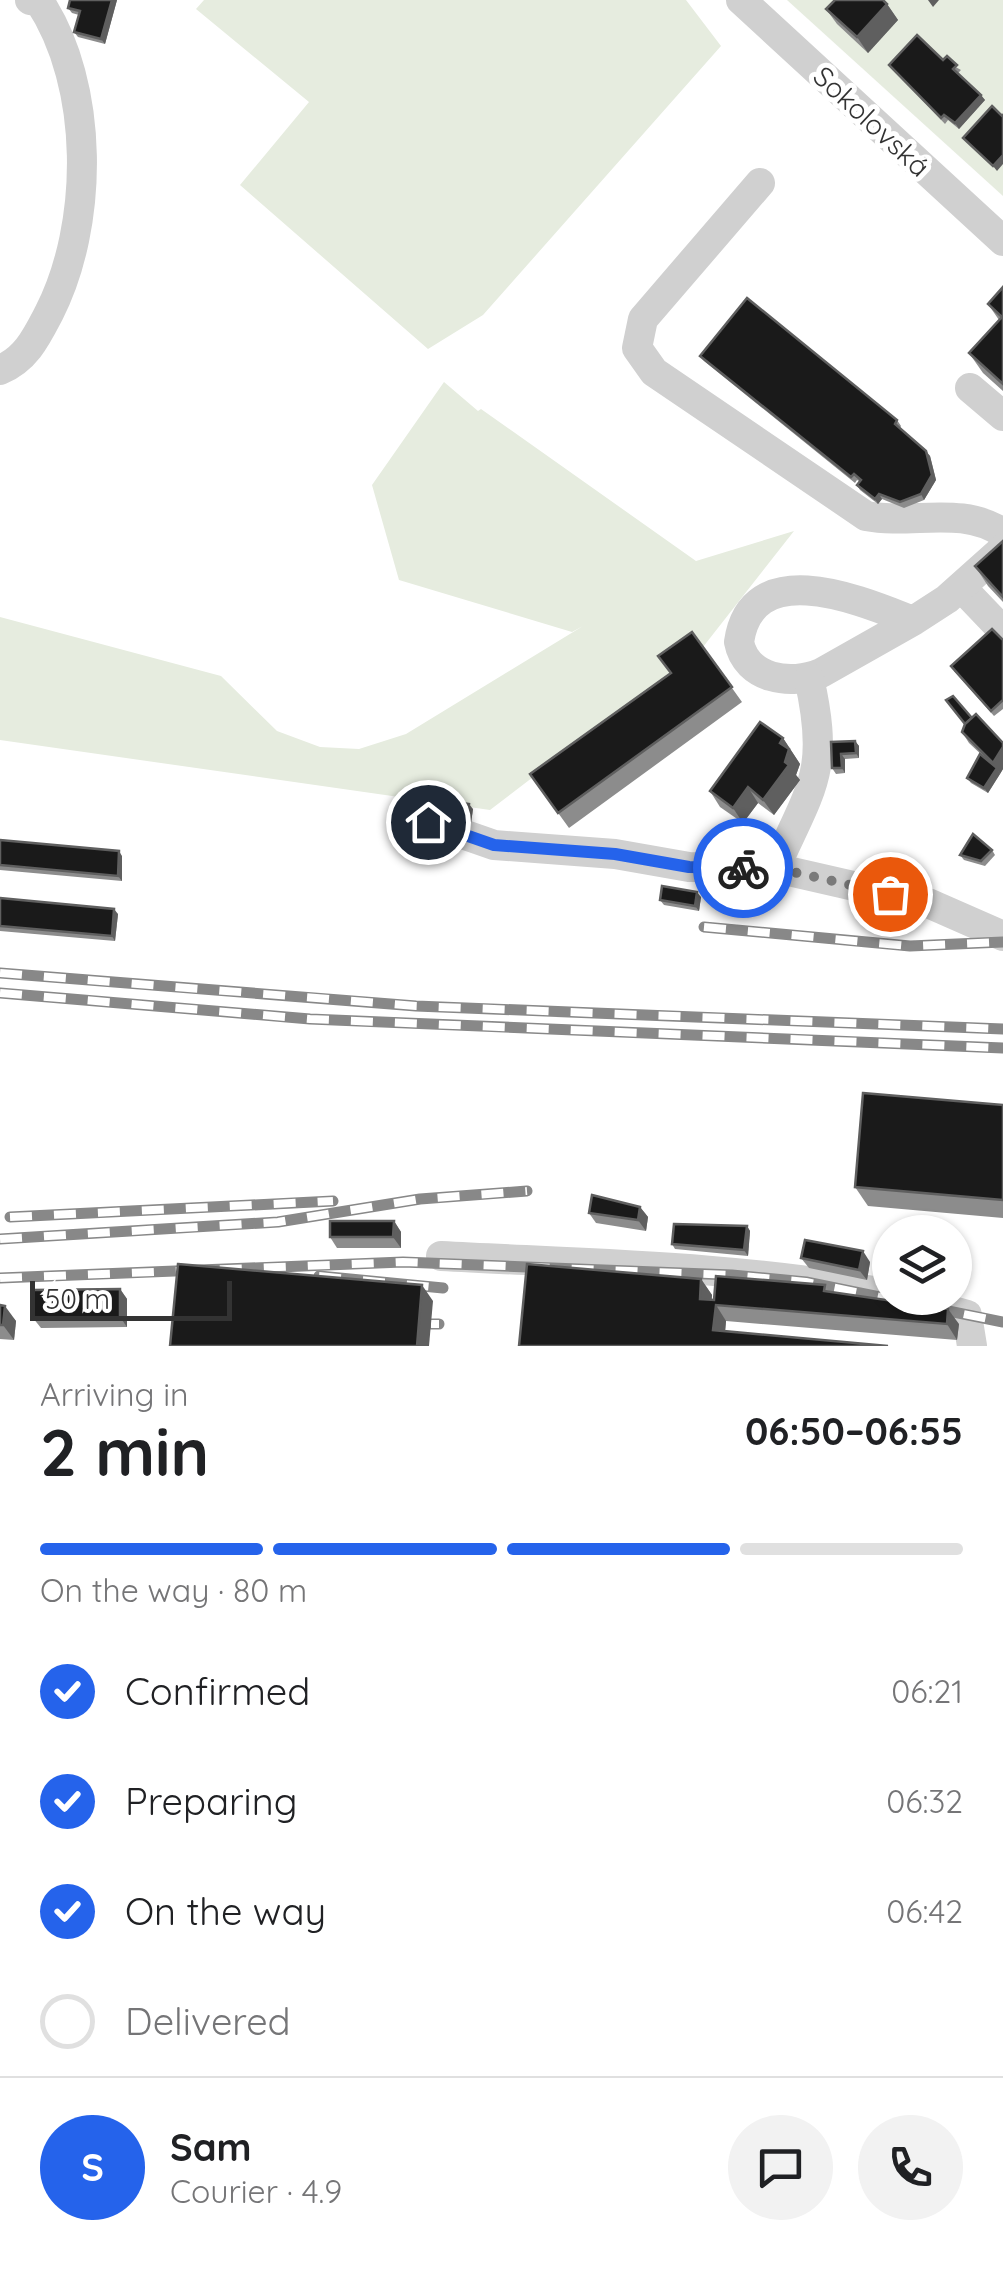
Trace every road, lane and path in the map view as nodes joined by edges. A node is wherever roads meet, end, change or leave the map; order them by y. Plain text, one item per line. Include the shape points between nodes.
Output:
1 (37, 0) edge
2 (741, 0) edge
3 (760, 183) dead end
4 (1003, 242) edge
5 (0, 370) edge
6 (970, 388) dead end
7 (1003, 416) edge
8 (1003, 533) edge
9 (1003, 550) edge
10 (962, 587) junction
11 (912, 621) junction
12 (1003, 631) edge
13 (809, 678) junction
14 (428, 822) edge
15 (775, 868) junction
16 (1003, 936) edge
17 (441, 1256) dead end
18 (872, 1291) edge
19 (967, 1315) edge
20 (972, 1346) edge

1 - 5 street via 70,62 83,201 65,281 34,342 18,363
2 - 4 street, Sokolovská
3 - 8 street via 643,319 637,348 654,372 866,516 968,516
6 - 7 street
9 - 10 street
10 - 11 street
10 - 12 street
11 - 13 street
11 - 13 street via 823,590 766,600 741,627 741,651 754,668 776,678
13 - 15 street via 820,761
14 - 15 street via 494,845 689,867
15 - 16 street via 928,903
17 - 18 street via 753,1274
19 - 20 street

